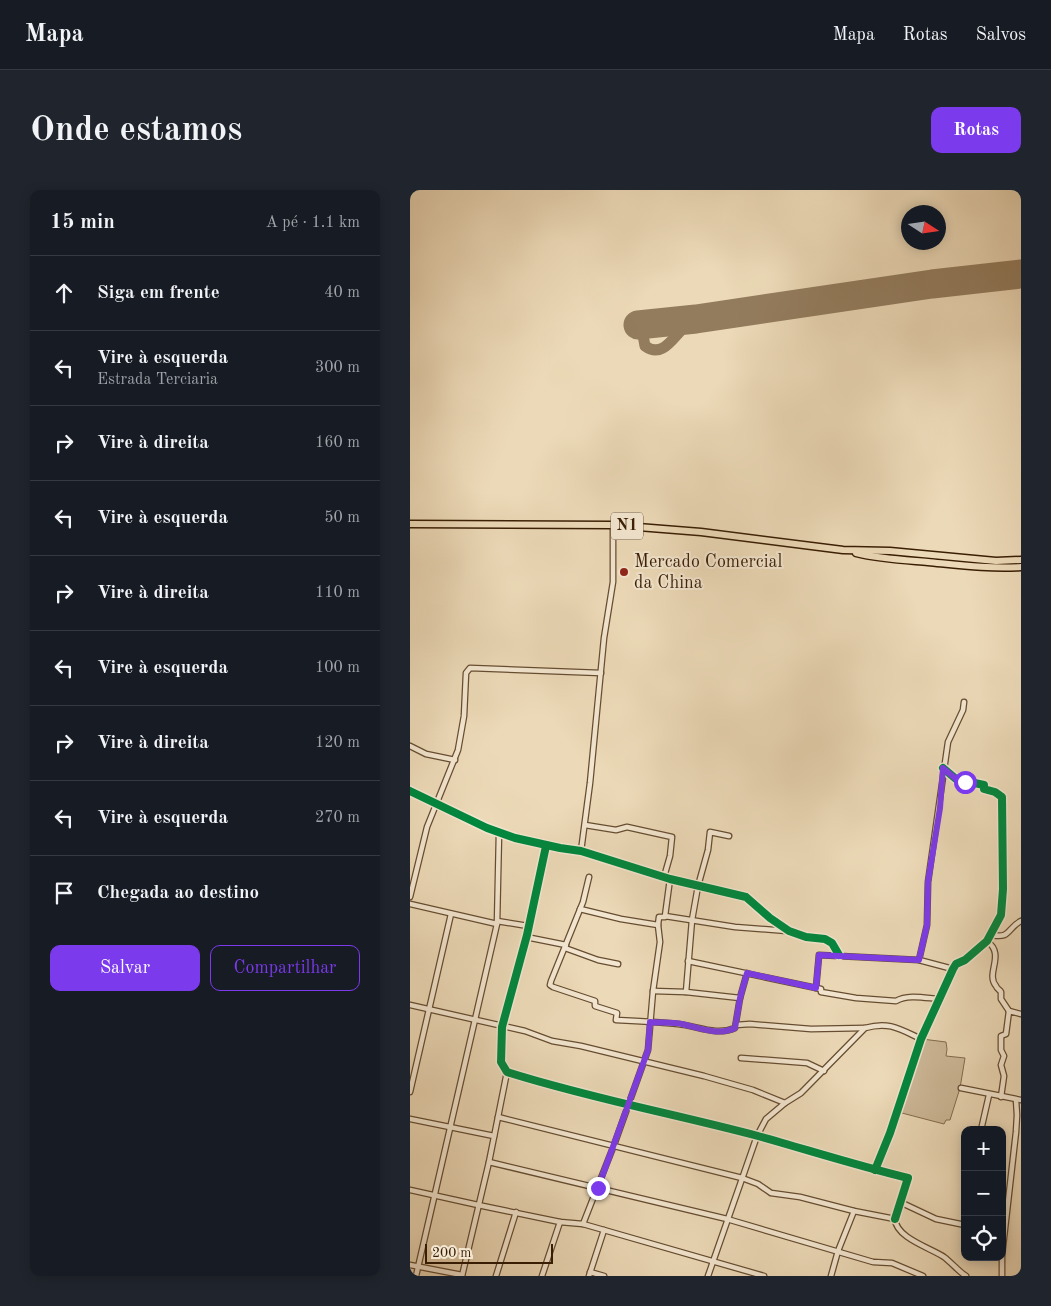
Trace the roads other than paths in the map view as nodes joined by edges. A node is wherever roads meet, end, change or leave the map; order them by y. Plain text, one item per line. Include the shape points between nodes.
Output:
1 (410, 524) edge
2 (613, 525) junction
3 (843, 550) junction
4 (1021, 560) edge
5 (1021, 567) edge
6 (601, 673) junction
7 (964, 702) dead end
8 (410, 746) edge
9 (455, 760) junction
10 (943, 768) junction
11 (410, 791) edge
12 (438, 804) junction
13 (585, 824) junction
14 (502, 834) junction
15 (729, 836) dead end
16 (546, 846) junction
17 (581, 851) junction
18 (589, 877) dead end
19 (664, 877) junction
20 (670, 879) junction
21 (698, 886) junction
22 (410, 897) edge
23 (410, 904) edge
24 (580, 909) junction
25 (451, 914) junction
26 (665, 916) junction
27 (692, 920) junction
28 (1021, 921) edge
29 (497, 922) junction
30 (658, 925) junction
31 (528, 926) junction
32 (789, 931) junction
33 (992, 935) junction
34 (526, 937) junction
35 (987, 941) junction
36 (565, 946) junction
37 (839, 955) junction
38 (919, 960) junction
39 (688, 961) junction
40 (618, 964) dead end
41 (953, 969) junction
42 (747, 973) junction
43 (816, 988) junction
44 (653, 991) junction
45 (686, 992) junction
46 (740, 998) junction
47 (939, 999) junction
48 (410, 1005) edge
49 (429, 1010) junction
50 (1009, 1011) junction
51 (1021, 1014) edge
52 (474, 1020) junction
53 (650, 1022) junction
54 (736, 1025) junction
55 (502, 1026) junction
56 (866, 1028) junction
57 (922, 1040) junction
58 (741, 1058) dead end
59 (644, 1062) junction
60 (824, 1071) junction
61 (507, 1072) junction
62 (961, 1088) dead end
63 (410, 1092) edge
64 (989, 1095) junction
65 (1002, 1097) junction
66 (1018, 1100) edge
67 (785, 1103) junction
68 (629, 1105) junction
69 (498, 1117) junction
70 (410, 1118) edge
71 (983, 1126) edge
72 (449, 1127) junction
73 (494, 1136) junction
74 (758, 1136) junction
75 (614, 1145) junction
76 (489, 1162) junction
77 (875, 1170) junction
78 (742, 1178) junction
79 (598, 1188) junction
80 (410, 1190) edge
81 (434, 1196) junction
82 (902, 1203) junction
83 (478, 1206) junction
84 (854, 1211) junction
85 (516, 1212) junction
86 (727, 1219) junction
87 (895, 1219) junction
88 (1006, 1221) edge
89 (560, 1222) junction
90 (583, 1224) junction
91 (961, 1224) edge
92 (604, 1230) junction
93 (838, 1251) junction
94 (713, 1261) junction
95 (1002, 1261) edge
96 (410, 1265) edge
97 (418, 1267) junction
98 (590, 1274) edge
99 (462, 1275) edge
100 (416, 1276) edge
101 (496, 1276) edge
102 (542, 1276) edge
103 (604, 1276) edge
104 (708, 1276) edge
105 (764, 1276) edge
106 (831, 1276) edge
107 (923, 1276) edge
108 (966, 1276) edge
109 (1002, 1276) edge

1 - 2 highway, N1
2 - 3 highway, N1 via 701,532
2 - 6 street via 613,582
3 - 4 highway, N1
3 - 5 highway, N1 via 873,557
6 - 9 street via 470,668 466,673 464,716
6 - 13 street
7 - 10 street via 948,742
8 - 9 street via 426,754
9 - 12 street
10 - 33 street via 956,779 984,785 984,789 1002,797 1002,908 1000,921
10 - 38 street via 928,882 927,925
11 - 12 street
12 - 14 street
12 - 22 street via 427,827
13 - 17 street
13 - 19 street via 616,830 627,827 672,837
14 - 16 street
14 - 29 street
15 - 21 street via 710,832
16 - 17 street
16 - 31 street
17 - 19 street
18 - 24 street
19 - 20 street
20 - 21 street
20 - 26 street
21 - 27 street
21 - 32 street via 746,897
23 - 25 street
24 - 30 street
24 - 36 street
25 - 29 street
25 - 49 street
26 - 27 street
26 - 30 street via 660,917
27 - 32 street
27 - 39 street
28 - 33 street via 1002,937
29 - 31 street
29 - 52 street
30 - 44 street via 660,942
31 - 34 street
32 - 37 street via 825,939 832,943
33 - 35 street
34 - 36 street
34 - 55 street
35 - 41 street
35 - 50 street via 994,948 995,986
36 - 40 street via 598,960
36 - 53 street via 550,985 596,1001 595,1006 617,1013 616,1020
37 - 38 street
37 - 43 street via 819,955
38 - 41 street
39 - 42 street
39 - 45 street
41 - 47 street
42 - 43 street
42 - 46 street
43 - 47 street via 821,992 856,998
44 - 45 street
44 - 53 street
45 - 46 street
46 - 54 street
47 - 57 street
48 - 49 street
49 - 52 street
49 - 63 street
50 - 51 street
50 - 65 street via 1007,1031 1001,1036 1004,1056 1001,1065 1004,1076
52 - 55 street
52 - 72 street
53 - 54 street via 727,1032
53 - 59 street
54 - 56 street via 830,1030
55 - 59 street
55 - 61 street via 501,1062
56 - 57 street via 880,1024 891,1026
56 - 60 street
57 - 77 street
58 - 60 street via 807,1063
59 - 67 street via 753,1090
59 - 68 street
60 - 67 street via 802,1093
61 - 68 street
61 - 69 street
62 - 64 street
64 - 65 street
64 - 71 street
65 - 66 street
66 - 88 street
67 - 74 street via 766,1119
68 - 74 street
68 - 75 street
69 - 73 street
69 - 75 street
70 - 72 street
72 - 73 street
72 - 81 street
73 - 76 street
74 - 77 street
74 - 78 street
75 - 78 street
75 - 79 street
76 - 79 street
76 - 83 street
77 - 82 street via 908,1178
78 - 84 street via 771,1193
78 - 86 street
79 - 86 street
79 - 90 street
80 - 81 street
81 - 83 street
81 - 97 street
82 - 87 street
82 - 91 street via 936,1220
83 - 85 street
83 - 99 street
84 - 87 street
84 - 93 street
85 - 89 street
85 - 101 street
86 - 93 street
86 - 94 street
87 - 108 street via 905,1236 945,1258
89 - 90 street
89 - 102 street
90 - 92 street
92 - 94 street
92 - 98 street
93 - 106 street
93 - 107 street via 873,1262 892,1263
94 - 104 street
94 - 105 street
95 - 109 street
96 - 97 street
97 - 99 street
97 - 100 street
98 - 103 street

